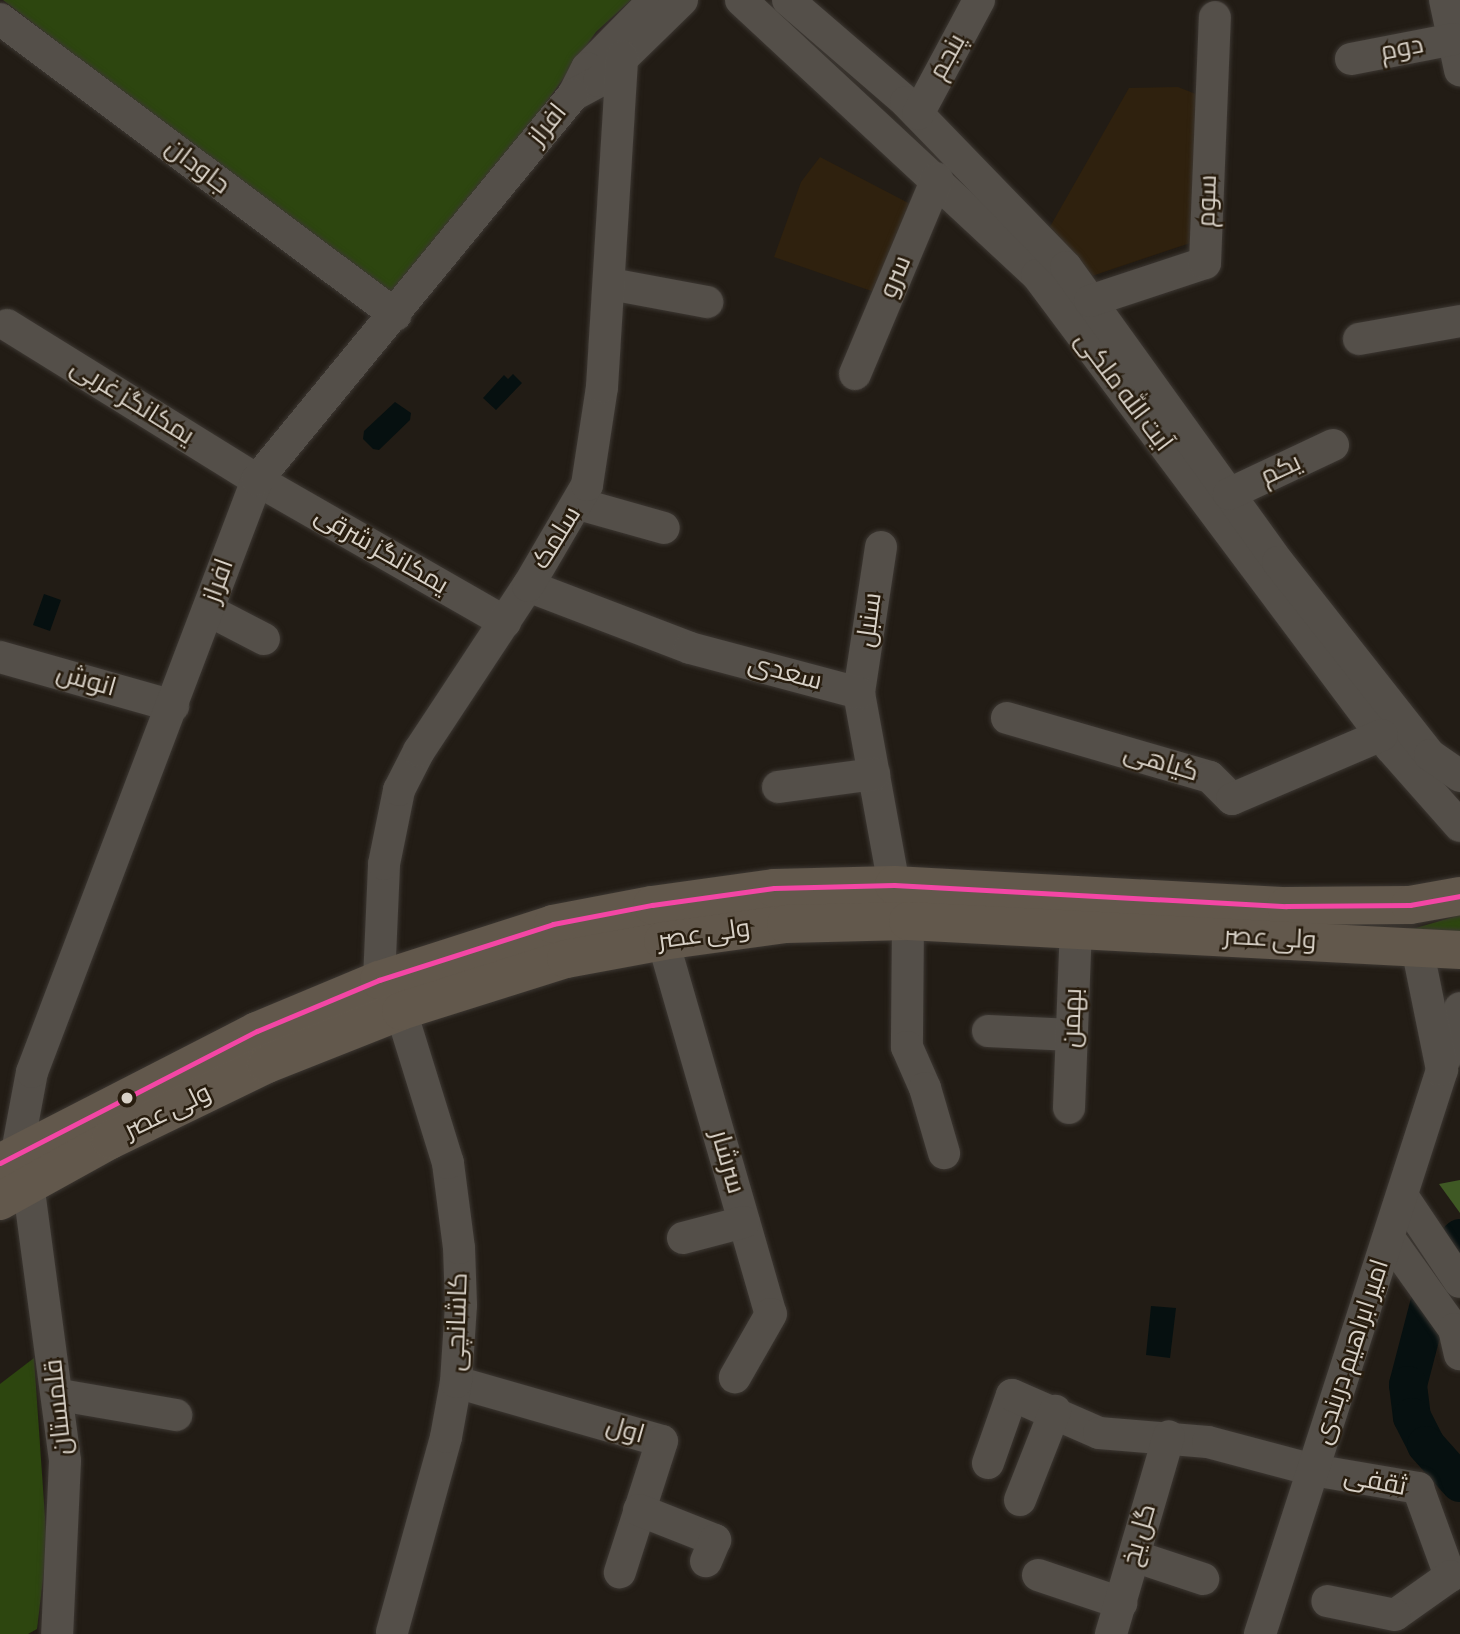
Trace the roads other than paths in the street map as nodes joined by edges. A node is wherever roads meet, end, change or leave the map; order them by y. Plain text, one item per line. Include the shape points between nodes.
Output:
1 (654, 0) edge
2 (682, 0) edge
3 (741, 0) edge
4 (788, 0) edge
5 (979, 0) edge
6 (1445, 0) edge
7 (1215, 16) dead end
8 (0, 19) edge
9 (1454, 38) junction
10 (622, 57) junction
11 (1351, 59) dead end
12 (1460, 69) edge
13 (573, 94) junction
14 (918, 114) junction
15 (937, 179) junction
16 (610, 284) junction
17 (1090, 301) junction
18 (707, 302) dead end
19 (395, 315) junction
20 (1460, 321) edge
21 (7, 325) dead end
22 (1359, 339) dead end
23 (855, 374) dead end
24 (1333, 445) dead end
25 (257, 480) junction
26 (1229, 495) junction
27 (579, 504) junction
28 (664, 528) dead end
29 (881, 547) dead end
30 (528, 586) junction
31 (208, 610) junction
32 (505, 622) junction
33 (264, 639) dead end
34 (0, 657) edge
35 (859, 693) junction
36 (173, 706) junction
37 (1007, 718) dead end
38 (1382, 735) junction
39 (874, 774) junction
40 (1460, 776) edge
41 (778, 787) dead end
42 (1460, 826) edge
43 (894, 885) junction
44 (1460, 896) edge
45 (908, 921) junction
46 (1076, 928) junction
47 (663, 941) junction
48 (1417, 947) junction
49 (1460, 950) edge
50 (379, 980) junction
51 (1460, 1008) edge
52 (401, 1011) junction
53 (988, 1031) dead end
54 (1072, 1035) junction
55 (1451, 1068) edge
56 (1069, 1108) dead end
57 (944, 1153) dead end
58 (11, 1175) edge
59 (1403, 1197) junction
60 (744, 1222) junction
61 (682, 1238) dead end
62 (1390, 1238) junction
63 (1460, 1282) edge
64 (1457, 1342) edge
65 (735, 1377) dead end
66 (456, 1382) junction
67 (60, 1395) junction
68 (1055, 1411) junction
69 (176, 1415) dead end
70 (1169, 1436) junction
71 (988, 1463) dead end
72 (1313, 1470) junction
73 (1020, 1500) dead end
74 (639, 1510) junction
75 (1134, 1556) junction
76 (706, 1561) dead end
77 (620, 1572) dead end
78 (1038, 1574) dead end
79 (1203, 1579) dead end
80 (1326, 1601) dead end
81 (1121, 1603) junction
82 (392, 1632) dead end
83 (57, 1634) edge
84 (1111, 1634) edge
85 (1260, 1634) edge

1 - 13 street, افراز via 587,68
2 - 10 street, افراز
3 - 15 street, آیت الله ملکی
4 - 14 street, آیت الله ملکی
5 - 14 street, پنجم
6 - 9 street
7 - 17 street, سوم via 1205,263
8 - 19 street, جاودان
9 - 11 street, دوم
9 - 12 street
10 - 13 street, افراز via 599,81
10 - 16 street, سلمک
13 - 19 street, افراز
14 - 17 street, آیت الله ملکی via 1066,267
15 - 23 street, سرو
15 - 38 street, آیت الله ملکی via 1037,275
16 - 18 street
16 - 27 street, سلمک via 595,446
17 - 26 street, آیت الله ملکی
19 - 25 street, افراز
20 - 22 street
21 - 25 street, یمکانگز غربی
24 - 26 street, یکم
25 - 31 street, افراز
25 - 32 street, یمکانگز شرقی
26 - 40 street, آیت الله ملکی via 1430,755
27 - 28 street
27 - 30 street, سلمک
29 - 35 street, سنبل
30 - 32 street, سلمک
30 - 35 street, سعدی via 690,648
31 - 33 street
31 - 36 street, افراز
32 - 50 street, سلمک via 419,751 399,790 384,864
34 - 36 street, انوش
35 - 39 street, سعدی
36 - 58 street, افراز via 32,1072
37 - 38 street, گیاهی via 1210,778 1232,799
38 - 42 street, آیت الله ملکی
39 - 41 street
39 - 43 street, سعدی
43 - 44 main road, ولی عصر via 1286,906 1410,905
43 - 50 main road, ولی عصر via 774,888 652,905 553,924
45 - 46 main road, ولی عصر
45 - 47 main road, ولی عصر via 786,924
45 - 57 street via 907,1048 925,1088
46 - 48 main road, ولی عصر
46 - 54 street, بهمن
47 - 52 main road, ولی عصر via 566,959
47 - 60 street, سرشار
48 - 49 main road, ولی عصر
48 - 55 street, امیر ابراهیم دربندی
50 - 58 main road, ولی عصر via 257,1031
51 - 55 street, امیر ابراهیم دربندی
52 - 58 main road, ولی عصر
52 - 66 street, کاشانچی via 426,1085 455,1206 461,1305
53 - 54 street
54 - 56 street, بهمن
55 - 59 street, امیر ابراهیم دربندی
58 - 67 street, قلمستان
59 - 62 street, امیر ابراهیم دربندی
59 - 63 street
60 - 61 street
60 - 65 street, سرشار via 771,1314
62 - 64 street
62 - 72 street, امیر ابراهیم دربندی
66 - 74 street, اول via 662,1441
66 - 82 street, کاشانچی via 436,1482
67 - 69 street
67 - 83 street, قلمستان via 65,1496
68 - 70 street via 1099,1433
68 - 71 street via 1013,1395
68 - 73 street
70 - 72 street
70 - 75 street, گل یخ
72 - 80 street, ثقفی via 1418,1488 1450,1576 1395,1615
72 - 85 street, امیر ابراهیم دربندی
74 - 76 street via 715,1540
74 - 77 street, اول
75 - 79 street
75 - 81 street, گل یخ
78 - 81 street
81 - 84 street, گل یخ

